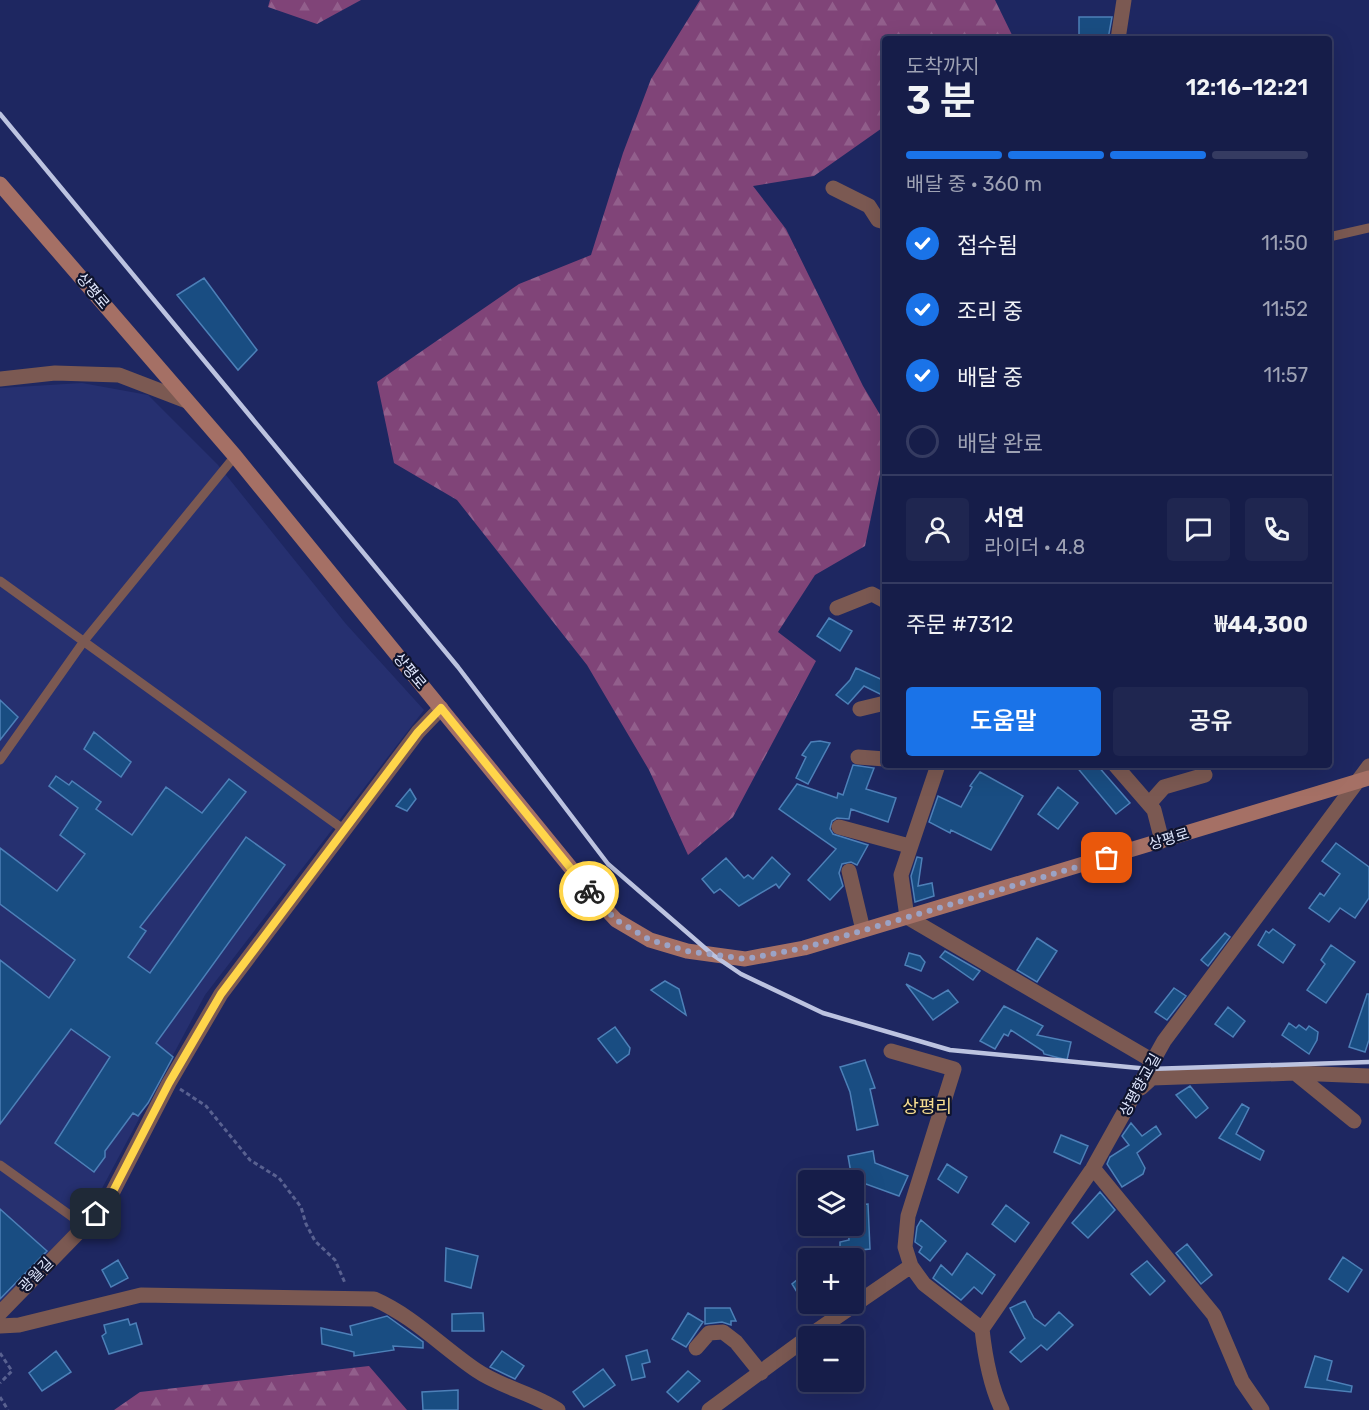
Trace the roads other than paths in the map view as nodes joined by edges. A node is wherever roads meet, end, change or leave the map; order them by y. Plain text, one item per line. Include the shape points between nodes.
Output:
1 (1124, 0) edge
2 (1118, 36) edge
3 (0, 184) edge
4 (833, 188) dead end
5 (882, 221) edge
6 (1369, 228) edge
7 (1332, 236) edge
8 (0, 379) edge
9 (184, 400) junction
10 (235, 456) junction
11 (0, 581) edge
12 (882, 599) edge
13 (837, 608) dead end
14 (84, 641) junction
15 (882, 704) edge
16 (441, 708) junction
17 (860, 709) dead end
18 (858, 757) dead end
19 (882, 759) edge
20 (0, 760) edge
21 (1369, 766) edge
22 (937, 768) edge
23 (1118, 768) edge
24 (1205, 776) dead end
25 (1364, 779) edge
26 (1149, 804) junction
27 (838, 827) dead end
28 (343, 829) junction
29 (1162, 841) junction
30 (909, 846) junction
31 (849, 871) dead end
32 (907, 917) junction
33 (863, 930) junction
34 (891, 1051) dead end
35 (1154, 1061) junction
36 (1295, 1073) junction
37 (1369, 1076) edge
38 (1134, 1094) junction
39 (1354, 1121) dead end
40 (0, 1165) edge
41 (1093, 1168) junction
42 (85, 1226) junction
43 (911, 1266) junction
44 (0, 1313) edge
45 (0, 1326) edge
46 (825, 1326) edge
47 (982, 1329) junction
48 (798, 1345) edge
49 (696, 1348) dead end
50 (761, 1373) junction
51 (558, 1410) edge
52 (709, 1410) edge
53 (1002, 1410) edge
54 (1262, 1410) edge

1 - 2 street
3 - 9 main road, 상평로
4 - 5 street via 869,206
6 - 7 lane
8 - 9 street, 상평로 via 55,373 119,375
9 - 10 main road, 상평로
10 - 14 lane
10 - 16 main road, 상평로
11 - 14 lane
12 - 13 street via 872,594
14 - 20 lane
14 - 28 lane
15 - 17 street
16 - 28 street, 광월길
16 - 33 main road, 상평로 via 592,894 616,920 650,940 687,951 745,959 804,948
18 - 19 street
21 - 25 street, 상평향교길
22 - 30 street
23 - 26 street
24 - 26 street via 1164,787
25 - 29 main road, 상평로
25 - 35 street, 상평향교길 via 1164,1041
26 - 29 street
27 - 30 street
28 - 42 street, 광월길 via 221,994 169,1083 107,1203
29 - 32 main road, 상평로
30 - 32 street via 901,875
31 - 33 street
32 - 33 main road, 상평로
32 - 35 street
34 - 43 street via 954,1070 908,1216 905,1247
35 - 38 street, 상평향교길
36 - 37 street
36 - 38 street via 1152,1078
36 - 39 street
38 - 41 street, 상평향교길
40 - 42 lane
41 - 47 street, 상평향교길
41 - 54 street via 1214,1315 1242,1380
42 - 44 street, 광월길
43 - 46 street
43 - 47 street via 932,1290
45 - 51 street via 19,1325 141,1295 374,1299 391,1306 504,1388
47 - 53 street via 984,1354
48 - 50 street
49 - 50 street via 709,1333 723,1332
50 - 52 street

